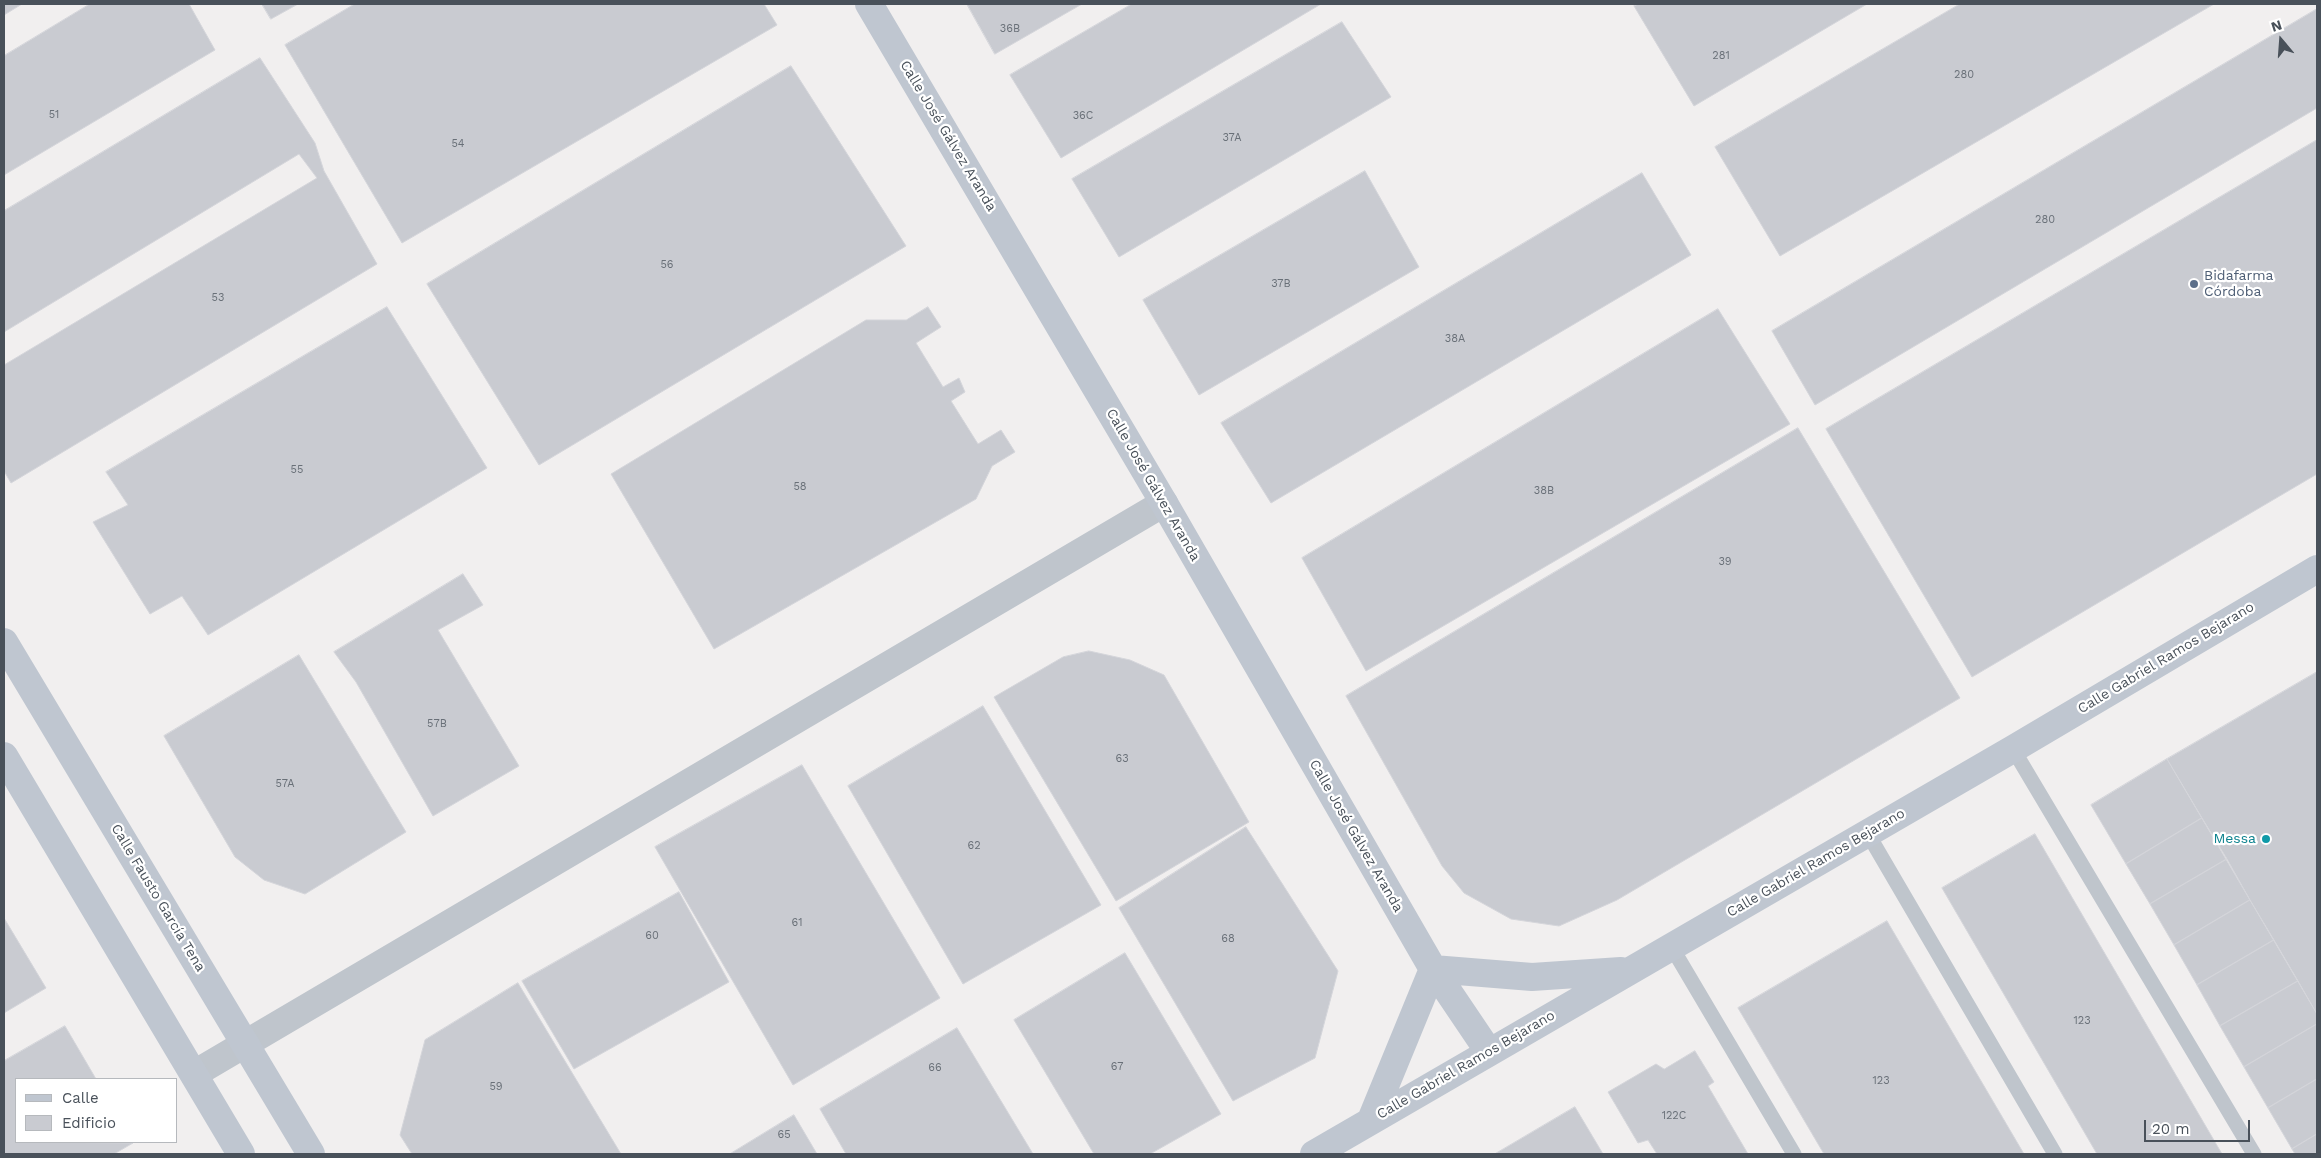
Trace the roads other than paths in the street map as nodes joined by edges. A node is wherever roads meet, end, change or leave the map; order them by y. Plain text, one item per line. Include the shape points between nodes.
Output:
1 (869, 4) edge
2 (1164, 503) junction
3 (2317, 569) edge
4 (4, 642) edge
5 (2013, 749) junction
6 (4, 756) edge
7 (1868, 834) junction
8 (1671, 946) junction
9 (1433, 969) junction
10 (1628, 971) junction
11 (246, 1044) junction
12 (1489, 1052) junction
13 (194, 1074) junction
14 (1371, 1120) junction
15 (241, 1154) edge
16 (311, 1154) edge
17 (1314, 1154) edge
18 (1794, 1154) edge
19 (2055, 1154) edge
20 (2254, 1154) edge

1 - 2 street, Calle José Gálvez Aranda
2 - 9 street, Calle José Gálvez Aranda
2 - 11 street
3 - 5 street, Calle Gabriel Ramos Bejarano
4 - 11 street, Calle Fausto García Tena
5 - 7 street, Calle Gabriel Ramos Bejarano
5 - 20 lane
6 - 13 street
7 - 8 street, Calle Gabriel Ramos Bejarano
7 - 19 lane
8 - 10 street, Calle Gabriel Ramos Bejarano
8 - 18 lane
9 - 10 street via 1532,977
9 - 12 street, Calle José Gálvez Aranda
9 - 14 street
10 - 12 street, Calle Gabriel Ramos Bejarano
11 - 13 street
11 - 16 street, Calle Fausto García Tena
12 - 14 street, Calle Gabriel Ramos Bejarano
13 - 15 street
14 - 17 street, Calle Gabriel Ramos Bejarano

